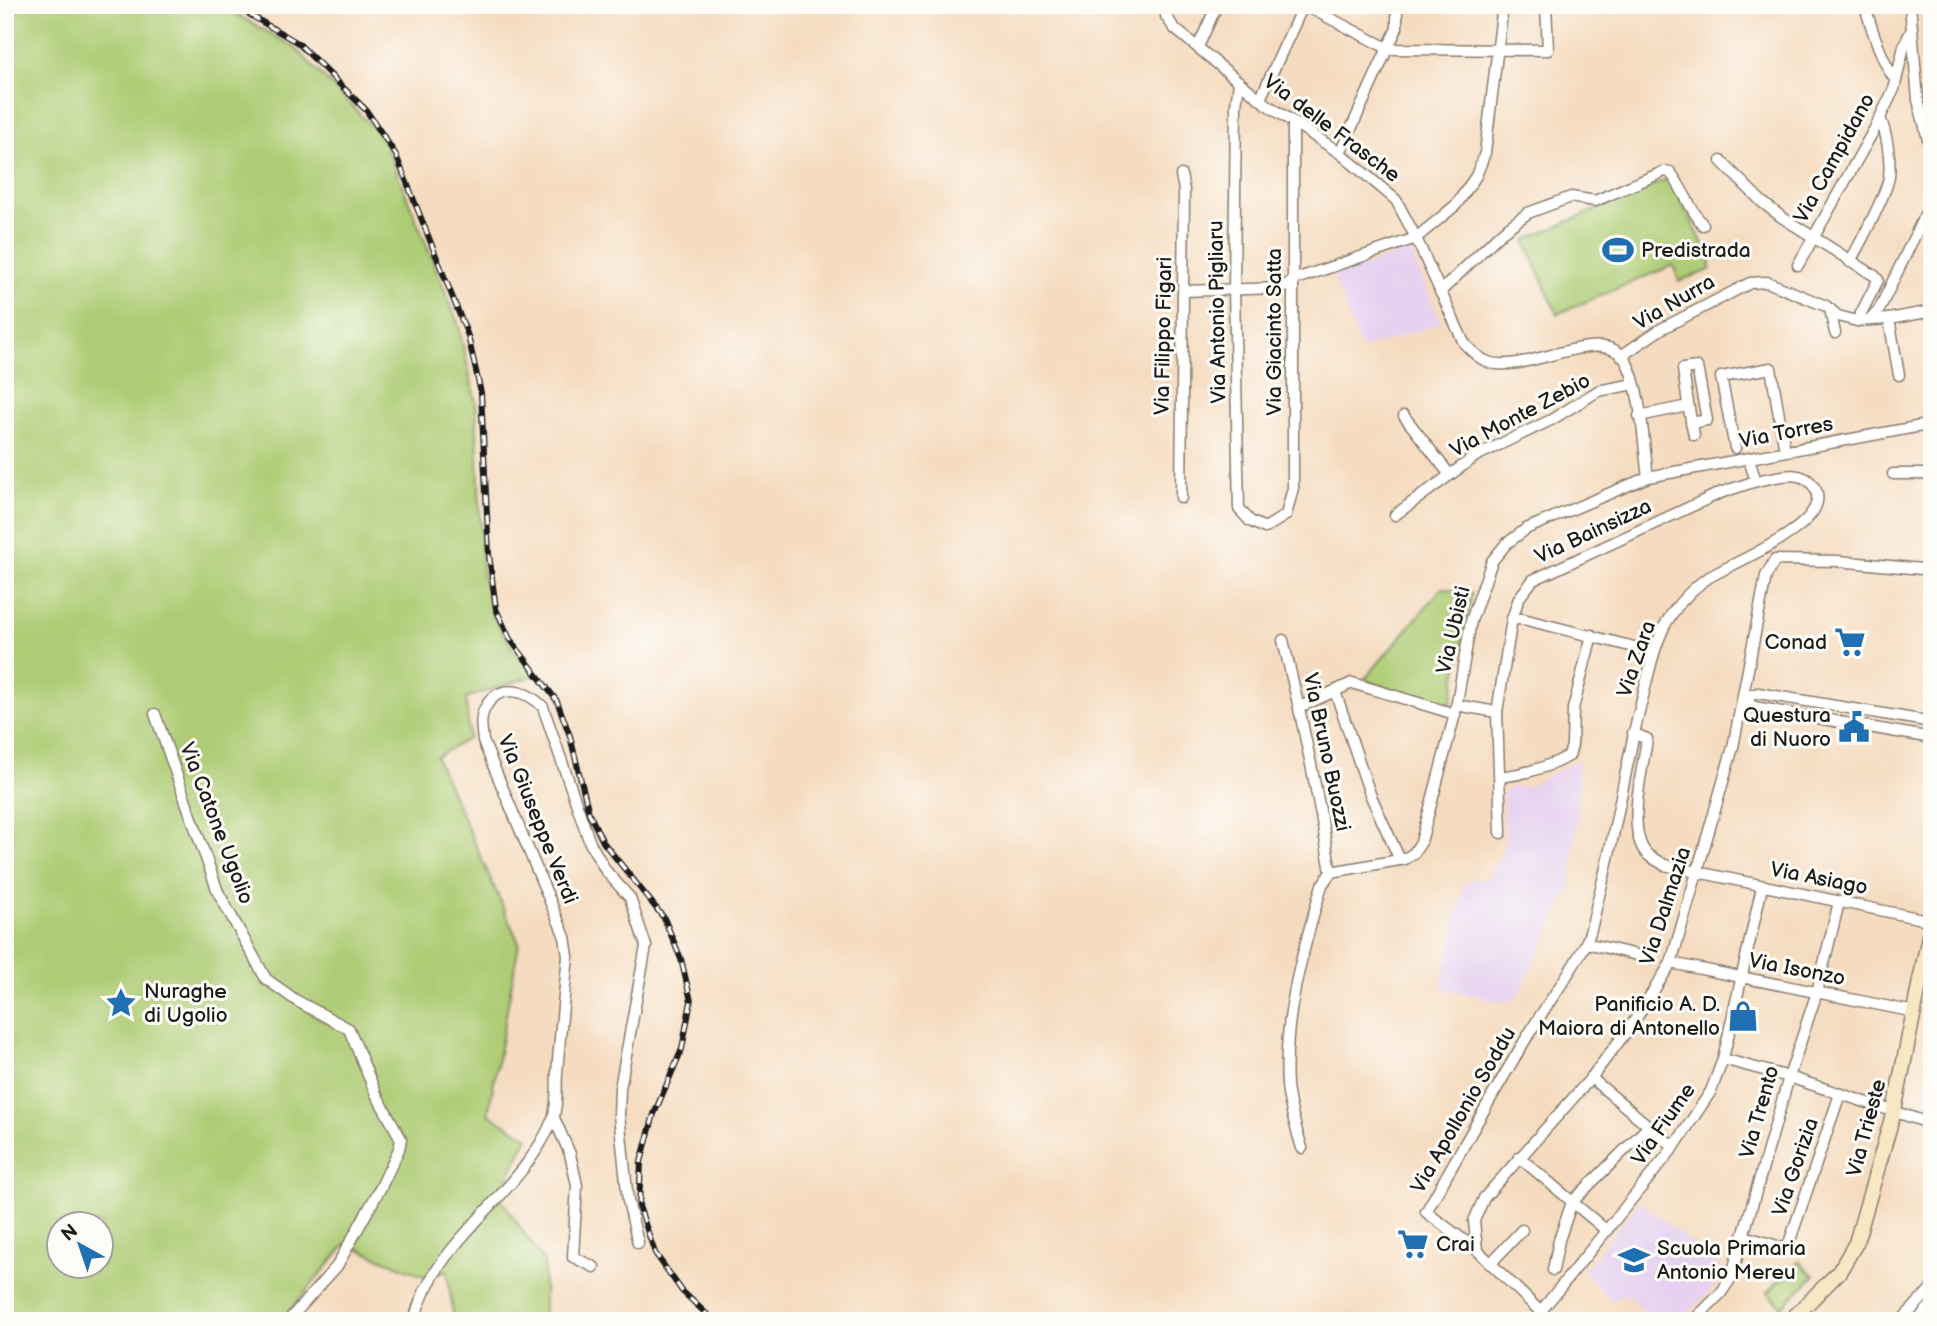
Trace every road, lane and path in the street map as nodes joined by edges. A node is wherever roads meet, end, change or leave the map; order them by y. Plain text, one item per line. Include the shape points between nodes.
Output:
1 (1166, 5) edge
2 (1217, 5) edge
3 (1283, 5) edge
4 (1397, 5) edge
5 (1503, 5) edge
6 (1546, 5) edge
7 (1865, 5) edge
8 (1910, 5) edge
9 (1302, 8) junction
10 (1912, 29) junction
11 (1198, 47) junction
12 (1389, 49) junction
13 (1497, 51) junction
14 (1896, 80) junction
15 (1239, 83) junction
16 (1260, 99) junction
17 (1880, 118) junction
18 (1293, 124) junction
19 (1340, 153) junction
20 (1932, 155) edge
21 (1721, 161) dead end
22 (1181, 175) dead end
23 (1932, 200) edge
24 (1703, 225) dead end
25 (1416, 238) junction
26 (1812, 238) junction
27 (1850, 262) junction
28 (1798, 265) dead end
29 (1293, 280) junction
30 (1234, 290) junction
31 (1183, 291) junction
32 (1440, 292) junction
33 (1828, 308) junction
34 (1932, 311) edge
35 (1871, 319) junction
36 (1889, 319) junction
37 (1857, 321) junction
38 (1835, 333) dead end
39 (1621, 356) junction
40 (1899, 375) dead end
41 (1634, 384) junction
42 (1688, 406) junction
43 (1404, 416) dead end
44 (1639, 416) junction
45 (1691, 423) junction
46 (1932, 424) edge
47 (1694, 435) dead end
48 (1735, 447) dead end
49 (1785, 451) junction
50 (1749, 460) junction
51 (1893, 474) dead end
52 (1932, 474) edge
53 (1450, 475) junction
54 (1648, 477) junction
55 (1756, 481) junction
56 (1181, 498) dead end
57 (1395, 515) dead end
58 (1932, 518) edge
59 (1265, 528) joint
60 (1929, 569) edge
61 (1512, 619) junction
62 (1592, 635) junction
63 (1283, 640) dead end
64 (1654, 652) junction
65 (1335, 691) junction
66 (1743, 698) junction
67 (1795, 700) junction
68 (1300, 707) junction
69 (1456, 709) junction
70 (1497, 712) junction
71 (155, 714) dead end
72 (1793, 714) junction
73 (1897, 715) junction
74 (1932, 722) edge
75 (1895, 732) junction
76 (1633, 733) junction
77 (1932, 738) edge
78 (1500, 777) junction
79 (1501, 833) dead end
80 (1400, 860) junction
81 (1699, 871) junction
82 (1331, 872) junction
83 (1762, 887) junction
84 (1839, 902) junction
85 (1932, 921) edge
86 (1586, 943) junction
87 (1650, 958) dead end
88 (1671, 963) junction
89 (1741, 978) junction
90 (1817, 992) junction
91 (1915, 1012) junction
92 (1723, 1059) junction
93 (1788, 1077) junction
94 (1591, 1078) junction
95 (1840, 1094) junction
96 (1894, 1111) junction
97 (554, 1118) junction
98 (1932, 1124) edge
99 (1650, 1125) junction
100 (1674, 1147) junction
101 (1302, 1148) dead end
102 (1519, 1157) junction
103 (1572, 1202) junction
104 (1522, 1230) dead end
105 (1607, 1231) junction
106 (1744, 1236) junction
107 (638, 1243) dead end
108 (1477, 1250) junction
109 (1490, 1264) junction
110 (594, 1267) dead end
111 (1553, 1270) dead end
112 (1932, 1288) edge
113 (1932, 1304) edge
114 (1541, 1311) junction
115 (288, 1321) edge
116 (414, 1321) edge
117 (1550, 1321) edge
118 (1693, 1321) edge
119 (1790, 1321) edge
120 (1900, 1321) edge
121 (1917, 1321) edge

1 - 11 street, Via delle Frasche via 1166,16 1174,28
2 - 11 street
3 - 9 street
4 - 12 street via 1397,29
5 - 13 street
6 - 13 street via 1548,50
7 - 14 street
8 - 10 street
9 - 12 street via 1338,20
9 - 16 street
10 - 14 street, Via Campidano
10 - 20 street via 1918,100
11 - 15 street, Via delle Frasche
12 - 13 street
12 - 19 street
13 - 25 street via 1485,153 1476,176 1456,205
14 - 17 street, Via Campidano
15 - 16 street, Via delle Frasche
15 - 30 street, Via Antonio Pigliaru
16 - 18 street, Via delle Frasche
17 - 26 street, Via Campidano
17 - 27 street via 1889,178
18 - 19 street, Via delle Frasche
18 - 29 street, Via Giacinto Satta
19 - 25 street, Via delle Frasche via 1396,200
21 - 26 street via 1762,202
22 - 31 street, Via Filippo Figari
23 - 35 street
24 - 32 street via 1676,180 1665,171 1595,201 1571,197 1528,213
25 - 29 street
25 - 32 street, Via delle Frasche
26 - 27 street
26 - 28 street, Via Campidano
27 - 37 street via 1878,280
29 - 30 street via 1283,288
29 - 59 street, Via Giacinto Satta via 1293,488 1286,514
30 - 31 street
30 - 59 street, Via Antonio Pigliaru via 1239,509
31 - 56 street, Via Filippo Figari
32 - 39 street, Via delle Frasche via 1464,342 1488,362 1519,365 1588,346 1607,347
33 - 37 street, Via Nurra
33 - 38 street
33 - 39 street, Via Nurra via 1767,282 1750,283 1661,329
34 - 36 street
35 - 36 street
35 - 37 street
36 - 40 street
39 - 41 street
41 - 44 street
41 - 53 street, Via Monte Zebio via 1598,391 1476,456
42 - 44 street
42 - 45 street
42 - 45 street via 1683,369 1697,367 1707,419
43 - 53 street
44 - 54 street
45 - 47 street
46 - 49 street, Via Torres
48 - 49 street via 1721,377 1771,368
49 - 50 street, Via Torres
50 - 54 street, Via Torres
50 - 55 street
51 - 52 street
53 - 57 street, Via Monte Zebio
54 - 69 street, Via Ubisti via 1526,529 1506,544 1492,561 1471,621
55 - 61 street, Via Bainsizza via 1720,493 1533,580 1519,598
55 - 64 street, Via Zara via 1801,476 1815,487 1817,507 1811,518 1786,536 1706,579 1687,595 1666,624
58 - 60 street
60 - 66 street, Via Dalmazia via 1775,560 1766,576
61 - 62 street
61 - 70 street, Via Bainsizza
62 - 64 street
62 - 78 street via 1573,709 1569,756 1525,774
63 - 68 street, Via Bruno Buozzi
64 - 76 street, Via Zara
65 - 68 street
65 - 69 street via 1352,683
65 - 80 street via 1370,794
66 - 67 street via 1758,693
66 - 72 street via 1754,707
66 - 81 street, Via Dalmazia
67 - 72 street
67 - 73 street
68 - 82 street, Via Bruno Buozzi
69 - 70 street
69 - 80 street, Via Ubisti via 1421,842
70 - 78 street, Via Bainsizza
71 - 115 street, Via Catone Ugolio via 218,892 266,979 349,1029 401,1139 400,1149 349,1245 326,1280
72 - 75 street
73 - 74 street
73 - 75 street
75 - 77 street
76 - 81 street via 1647,739 1636,834 1646,853 1664,865
76 - 86 street, Via Apollonio Soddu
78 - 79 street, Via Bainsizza
80 - 82 street
81 - 83 street, Via Asiago
81 - 88 street, Via Dalmazia
82 - 101 street via 1322,885 1303,948 1287,1046 1287,1087
83 - 84 street, Via Asiago
83 - 89 street, Via Fiume
84 - 85 street, Via Asiago
84 - 90 street, Via Trento
85 - 91 main road, Via Trieste
86 - 87 street
86 - 108 street, Via Apollonio Soddu via 1426,1212
88 - 89 street, Via Isonzo
88 - 94 street, Via Dalmazia
89 - 90 street, Via Isonzo
89 - 92 street, Via Fiume
90 - 91 street, Via Isonzo
90 - 93 street, Via Trento
91 - 96 main road, Via Trieste
92 - 93 street
92 - 100 street, Via Fiume via 1711,1091
93 - 95 street
93 - 106 street, Via Trento
94 - 99 street
94 - 102 street, Via Dalmazia
95 - 96 street
95 - 106 street, Via Gorizia via 1787,1249
96 - 98 street
96 - 119 main road, Via Trieste via 1849,1259
97 - 107 street, Via Giuseppe Verdi via 568,956 565,937 483,741 485,707 507,691 533,696 542,707 590,843 606,872 630,898 646,946 619,1115 628,1201
97 - 110 street via 577,1185 573,1257
97 - 116 street, Via Giuseppe Verdi via 525,1165 436,1268
99 - 100 street
99 - 103 street
100 - 105 street, Via Fiume
102 - 103 street
102 - 108 street, Via Dalmazia via 1484,1198 1474,1221
103 - 105 street
103 - 111 street
104 - 109 street
105 - 114 street, Via Fiume
106 - 118 street, Via Trento via 1731,1278
108 - 109 street
109 - 114 street
112 - 120 street
113 - 121 street
114 - 117 street

